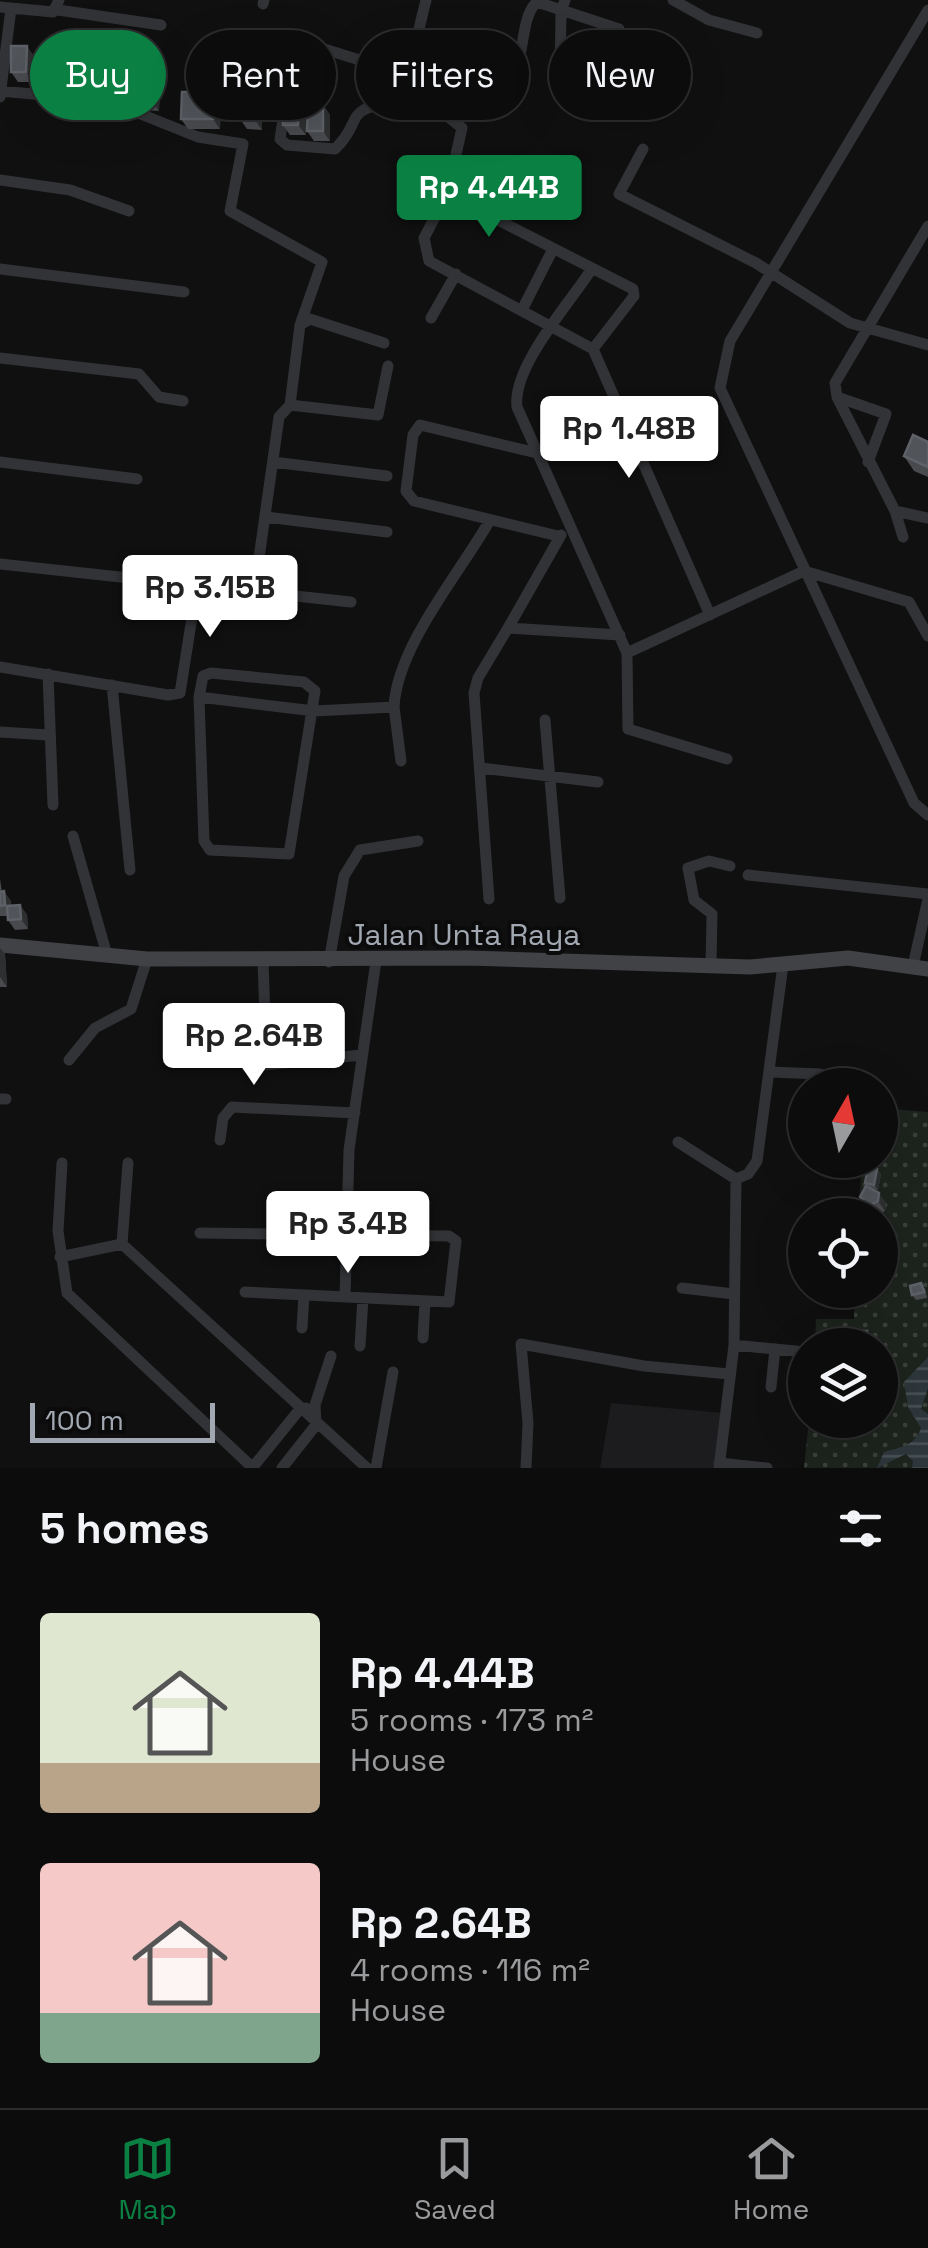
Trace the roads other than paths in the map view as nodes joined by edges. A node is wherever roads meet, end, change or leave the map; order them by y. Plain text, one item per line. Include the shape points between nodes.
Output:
1 (426, 0) edge
2 (676, 1) edge
3 (58, 5) edge
4 (563, 5) edge
5 (5, 7) edge
6 (928, 10) edge
7 (160, 25) dead end
8 (417, 30) edge
9 (528, 30) edge
10 (562, 30) edge
11 (619, 30) dead end
12 (757, 33) dead end
13 (356, 59) edge
14 (0, 93) edge
15 (356, 115) edge
16 (452, 120) edge
17 (643, 149) dead end
18 (0, 180) edge
19 (447, 194) junction
20 (129, 210) dead end
21 (928, 226) edge
22 (552, 251) junction
23 (0, 269) edge
24 (591, 270) junction
25 (772, 273) junction
26 (456, 274) junction
27 (184, 292) dead end
28 (523, 308) junction
29 (431, 318) dead end
30 (300, 325) junction
31 (553, 329) junction
32 (864, 329) junction
33 (384, 343) dead end
34 (928, 345) edge
35 (592, 349) junction
36 (0, 358) edge
37 (388, 366) dead end
38 (837, 397) junction
39 (183, 402) dead end
40 (290, 405) junction
41 (538, 453) junction
42 (0, 462) edge
43 (274, 462) junction
44 (868, 462) junction
45 (388, 476) dead end
46 (137, 479) dead end
47 (895, 510) junction
48 (266, 517) junction
49 (928, 518) edge
50 (490, 520) junction
51 (387, 532) dead end
52 (574, 534) junction
53 (558, 536) junction
54 (903, 536) dead end
55 (0, 564) edge
56 (804, 571) junction
57 (196, 586) junction
58 (254, 593) junction
59 (351, 602) dead end
60 (710, 614) junction
61 (508, 628) junction
62 (620, 635) junction
63 (928, 636) edge
64 (627, 652) junction
65 (0, 667) edge
66 (48, 674) junction
67 (112, 685) junction
68 (199, 697) junction
69 (394, 707) junction
70 (314, 711) junction
71 (545, 720) dead end
72 (0, 732) edge
73 (48, 736) junction
74 (726, 758) dead end
75 (401, 761) dead end
76 (481, 768) junction
77 (549, 777) junction
78 (598, 782) dead end
79 (53, 805) dead end
80 (928, 814) edge
81 (73, 836) dead end
82 (418, 842) dead end
83 (730, 866) dead end
84 (130, 870) dead end
85 (748, 875) dead end
86 (928, 896) edge
87 (560, 898) dead end
88 (489, 899) dead end
89 (0, 945) edge
90 (107, 956) junction
91 (147, 960) junction
92 (263, 961) junction
93 (376, 961) junction
94 (329, 962) junction
95 (711, 965) junction
96 (783, 965) junction
97 (921, 968) edge
98 (265, 1018) dead end
99 (361, 1055) junction
100 (69, 1060) dead end
101 (247, 1066) dead end
102 (770, 1072) junction
103 (788, 1073) edge
104 (355, 1113) junction
105 (220, 1140) dead end
106 (678, 1142) dead end
107 (62, 1163) dead end
108 (128, 1163) dead end
109 (736, 1180) junction
110 (200, 1233) dead end
111 (346, 1234) junction
112 (122, 1244) junction
113 (60, 1257) junction
114 (682, 1288) dead end
115 (245, 1292) dead end
116 (734, 1294) junction
117 (304, 1295) junction
118 (345, 1297) junction
119 (363, 1298) junction
120 (425, 1301) junction
121 (302, 1328) dead end
122 (423, 1338) dead end
123 (360, 1346) dead end
124 (734, 1346) junction
125 (774, 1349) junction
126 (788, 1350) edge
127 (331, 1356) dead end
128 (392, 1372) dead end
129 (730, 1374) junction
130 (771, 1388) dead end
131 (315, 1405) junction
132 (300, 1409) junction
133 (316, 1425) junction
134 (719, 1466) edge
135 (253, 1468) edge
136 (282, 1468) edge
137 (367, 1468) edge
138 (376, 1468) edge
139 (526, 1468) edge
140 (767, 1468) edge

1 - 8 street
2 - 12 street via 709,20
3 - 5 street
3 - 7 street
4 - 9 street via 533,4
4 - 10 street
4 - 11 street
5 - 14 street
6 - 25 street
13 - 15 street via 295,40 278,134 287,145 335,150
14 - 30 street via 108,101 198,137 243,144 230,211 322,262
16 - 19 street via 462,128
17 - 25 street via 619,194
18 - 20 street via 70,190
19 - 22 street
19 - 26 street via 424,250
21 - 32 street
22 - 24 street
22 - 28 street
23 - 27 street
24 - 31 street
24 - 35 street via 634,292
25 - 32 street
25 - 56 street via 730,341 720,388
26 - 28 street
26 - 29 street
28 - 31 street
30 - 33 street via 310,319
30 - 40 street
31 - 35 street
31 - 41 street via 540,338 516,398
32 - 34 street
32 - 38 street via 837,375
35 - 60 street
36 - 39 street via 138,374 159,396
37 - 40 street via 378,414
38 - 44 street
38 - 44 street via 886,414
40 - 43 street via 279,417
41 - 50 street via 420,425 408,497
41 - 52 street
42 - 46 street
43 - 45 street
43 - 48 street
44 - 47 street
47 - 49 street
47 - 54 street
48 - 51 street
48 - 58 street
50 - 53 street
50 - 69 street via 414,646
52 - 53 street
52 - 62 street
53 - 61 street
55 - 57 street
56 - 60 street
56 - 63 street via 909,602
56 - 80 street via 914,803
57 - 58 street
57 - 67 street via 180,693
58 - 59 street
60 - 64 street
61 - 62 street
61 - 76 street via 474,693
62 - 64 street
64 - 74 street via 628,730
65 - 66 street
66 - 67 street
66 - 73 street
67 - 84 street
68 - 70 street
68 - 70 street via 206,674 299,681 314,692
68 - 70 street via 204,841 210,850 289,854
69 - 70 street
69 - 75 street
71 - 77 street
72 - 73 street
73 - 79 street
76 - 77 street
76 - 88 street
77 - 78 street
77 - 87 street
81 - 90 street
82 - 94 street via 360,850 344,876
83 - 95 street via 709,860 688,868 694,900 712,914
85 - 86 street
86 - 97 street
89 - 90 street, Jalan Unta Raya
90 - 91 street, Jalan Unta Raya
91 - 92 street, Jalan Unta Raya
91 - 100 street via 131,1009 96,1028
92 - 94 street, Jalan Unta Raya
92 - 98 street
93 - 94 street, Jalan Unta Raya
93 - 95 street, Jalan Unta Raya
93 - 99 street
95 - 96 street, Jalan Unta Raya
96 - 97 street, Jalan Unta Raya via 848,958
96 - 102 street
99 - 101 street
99 - 104 street
102 - 103 street
102 - 109 street via 757,1162
104 - 105 street via 232,1107
104 - 111 street
106 - 109 street
107 - 113 street
108 - 112 street
109 - 116 street
110 - 111 street
111 - 118 street
111 - 120 street via 453,1237 450,1302
112 - 113 street
112 - 132 street
113 - 135 street via 73,1302
114 - 116 street
115 - 117 street
116 - 124 street
117 - 118 street
117 - 121 street
118 - 119 street
119 - 120 street
119 - 123 street
120 - 122 street
124 - 125 street
124 - 129 street
125 - 126 street
125 - 130 street
127 - 131 street
128 - 138 street
129 - 134 street
129 - 139 street via 521,1344
131 - 132 street
131 - 133 street
132 - 133 street
132 - 135 street
133 - 136 street
133 - 137 street
134 - 140 street

